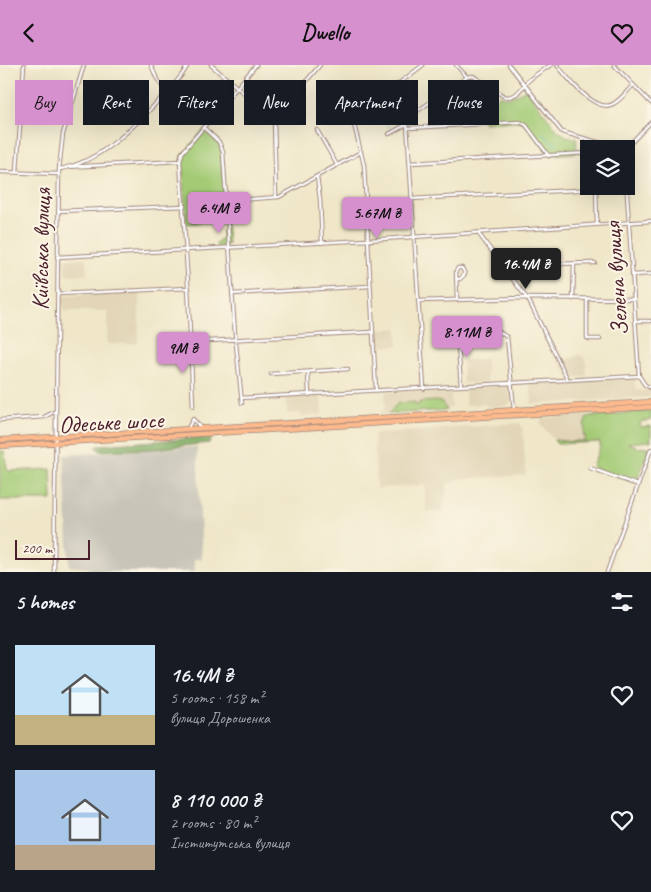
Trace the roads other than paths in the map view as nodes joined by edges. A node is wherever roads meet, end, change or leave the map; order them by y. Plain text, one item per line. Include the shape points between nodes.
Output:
1 (24, 65) edge
2 (84, 65) edge
3 (151, 65) edge
4 (188, 65) edge
5 (211, 65) edge
6 (256, 65) edge
7 (320, 65) edge
8 (423, 65) edge
9 (456, 65) edge
10 (509, 65) edge
11 (550, 65) edge
12 (556, 65) edge
13 (614, 65) edge
14 (467, 77) junction
15 (178, 80) edge
16 (403, 80) edge
17 (463, 80) edge
18 (306, 81) edge
19 (159, 82) edge
20 (633, 85) junction
21 (524, 86) junction
22 (236, 87) junction
23 (244, 94) edge
24 (159, 100) edge
25 (651, 103) edge
26 (651, 122) edge
27 (274, 125) edge
28 (354, 125) edge
29 (405, 125) edge
30 (407, 125) edge
31 (203, 127) junction
32 (408, 128) junction
33 (317, 130) dead end
34 (389, 134) dead end
35 (587, 140) edge
36 (633, 140) edge
37 (361, 153) junction
38 (580, 154) edge
39 (549, 156) junction
40 (180, 161) junction
41 (410, 163) junction
42 (337, 165) junction
43 (67, 167) junction
44 (59, 169) junction
45 (16, 171) junction
46 (0, 172) edge
47 (59, 174) junction
48 (317, 177) junction
49 (580, 188) edge
50 (596, 195) edge
51 (627, 195) edge
52 (276, 197) junction
53 (412, 199) junction
54 (226, 201) junction
55 (184, 206) junction
56 (58, 211) junction
57 (651, 221) edge
58 (629, 223) junction
59 (597, 224) junction
60 (478, 233) junction
61 (414, 237) junction
62 (368, 240) junction
63 (322, 243) junction
64 (229, 248) junction
65 (186, 250) junction
66 (57, 257) junction
67 (574, 263) junction
68 (595, 263) dead end
69 (546, 264) dead end
70 (651, 274) edge
71 (632, 275) junction
72 (456, 279) junction
73 (370, 286) junction
74 (188, 288) junction
75 (57, 294) junction
76 (232, 294) junction
77 (457, 299) junction
78 (528, 299) junction
79 (573, 299) junction
80 (587, 299) junction
81 (634, 299) junction
82 (418, 301) junction
83 (635, 321) junction
84 (651, 321) edge
85 (373, 332) junction
86 (236, 339) junction
87 (600, 339) dead end
88 (191, 342) junction
89 (348, 369) dead end
90 (308, 372) junction
91 (271, 374) dead end
92 (639, 376) junction
93 (568, 380) junction
94 (512, 383) junction
95 (461, 386) junction
96 (651, 388) edge
97 (424, 389) junction
98 (376, 390) junction
99 (309, 395) junction
100 (241, 398) junction
101 (651, 402) edge
102 (242, 403) dead end
103 (193, 405) dead end
104 (651, 407) edge
105 (514, 410) junction
106 (56, 411) junction
107 (0, 420) edge
108 (187, 429) junction
109 (201, 429) junction
110 (223, 430) junction
111 (0, 440) edge
112 (56, 440) junction
113 (0, 446) edge
114 (651, 449) edge
115 (590, 468) dead end
116 (638, 485) junction
117 (54, 572) edge
118 (607, 572) edge

1 - 45 street
2 - 44 street, Київська вулиця via 63,134
3 - 19 street
4 - 15 street
5 - 22 street
6 - 22 street
7 - 18 street
8 - 16 street
9 - 14 street
10 - 21 street
11 - 21 street
12 - 20 street via 583,95 606,105 613,104
13 - 20 street
14 - 17 street
14 - 21 street via 473,76 505,97 511,97
20 - 25 street
21 - 35 street via 562,133
22 - 23 street
22 - 31 street
24 - 43 street via 122,136 87,159
26 - 36 street
27 - 52 street
28 - 37 street
29 - 34 street
30 - 32 street
31 - 40 street via 182,153
31 - 54 street via 222,148
32 - 39 street via 520,122 526,125
32 - 41 street
33 - 42 street
37 - 42 street
37 - 62 street
38 - 39 street
39 - 41 street
40 - 43 street
40 - 55 street
41 - 53 street
42 - 48 street
43 - 44 street
44 - 47 street, Київська вулиця
45 - 46 street
45 - 47 street
47 - 56 street, Київська вулиця
48 - 52 street
48 - 63 street
49 - 53 street
50 - 59 street
51 - 58 street, Зелена вулиця
52 - 54 street
53 - 61 street
54 - 64 street
55 - 56 street
55 - 65 street
56 - 66 street, Київська вулиця
57 - 58 street
58 - 59 street
58 - 71 street, Зелена вулиця
59 - 60 street
60 - 61 street
60 - 78 street
61 - 62 street
61 - 82 street
62 - 63 street
62 - 73 street
63 - 64 street
64 - 65 street
64 - 76 street
65 - 66 street
65 - 74 street
66 - 75 street, Київська вулиця
67 - 68 street
67 - 69 street
67 - 79 street
70 - 71 street
71 - 81 street, Зелена вулиця
72 - 72 street via 457,269 462,268 466,274
72 - 77 street
73 - 76 street
73 - 85 street
74 - 75 street
74 - 88 street
75 - 106 street, Київська вулиця
76 - 86 street
77 - 78 street
77 - 82 street
78 - 79 street
78 - 93 street
79 - 80 street
80 - 81 street
80 - 87 street via 587,338
81 - 83 street, Зелена вулиця
82 - 97 street
83 - 84 street
83 - 92 street, Зелена вулиця
85 - 86 street
85 - 98 street
86 - 88 street
86 - 100 street
88 - 103 street
89 - 90 street
90 - 91 street
90 - 99 street
92 - 93 street
92 - 96 street
93 - 94 street
94 - 95 street
94 - 95 street via 506,337 498,331 458,333
94 - 105 street
95 - 97 street
97 - 98 street
98 - 99 street
99 - 100 street
100 - 102 street
101 - 105 highway
104 - 110 highway
105 - 110 highway
106 - 107 street via 44,417
106 - 112 street, Київська вулиця
108 - 109 highway, Одеське шосе
108 - 109 street via 194,419
108 - 112 highway, Одеське шосе
109 - 110 highway, Одеське шосе
110 - 112 highway, Одеське шосе
111 - 112 highway, Одеське шосе
112 - 113 highway, Одеське шосе
112 - 117 street, Київська вулиця
114 - 116 street
115 - 116 street
116 - 118 street

